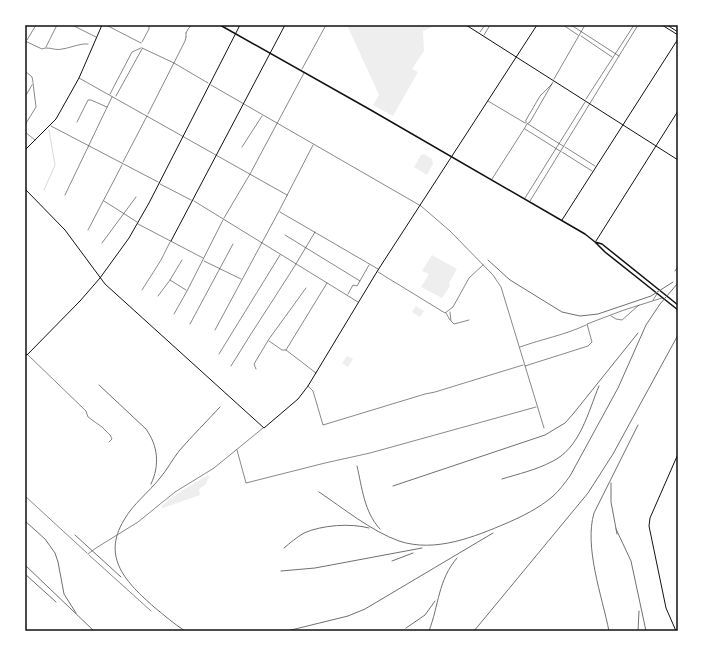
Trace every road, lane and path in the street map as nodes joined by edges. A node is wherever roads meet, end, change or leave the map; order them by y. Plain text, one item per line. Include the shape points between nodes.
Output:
1 (36, 25) edge
2 (58, 25) edge
3 (72, 25) edge
4 (102, 25) edge
5 (106, 25) edge
6 (148, 25) edge
7 (192, 25) edge
8 (220, 25) edge
9 (240, 25) edge
10 (285, 25) edge
11 (326, 25) edge
12 (466, 25) edge
13 (485, 25) edge
14 (490, 25) edge
15 (537, 25) edge
16 (563, 25) edge
17 (571, 25) edge
18 (584, 25) edge
19 (634, 25) edge
20 (638, 25) edge
21 (662, 25) edge
22 (667, 25) edge
23 (581, 31) junction
24 (678, 32) edge
25 (235, 34) junction
26 (479, 34) junction
27 (678, 35) edge
28 (483, 36) junction
29 (579, 36) junction
30 (97, 38) junction
31 (678, 38) edge
32 (25, 41) edge
33 (27, 42) junction
34 (88, 44) dead end
35 (46, 47) junction
36 (142, 47) junction
37 (270, 53) junction
38 (616, 54) junction
39 (517, 56) junction
40 (620, 56) junction
41 (613, 57) junction
42 (617, 60) junction
43 (174, 63) junction
44 (302, 70) junction
45 (25, 71) edge
46 (305, 72) junction
47 (78, 78) junction
48 (554, 80) junction
49 (33, 83) junction
50 (552, 83) junction
51 (209, 84) junction
52 (110, 94) junction
53 (112, 96) junction
54 (25, 97) edge
55 (115, 97) junction
56 (585, 100) junction
57 (488, 101) junction
58 (590, 103) junction
59 (244, 104) junction
60 (107, 107) junction
61 (678, 111) edge
62 (147, 115) junction
63 (263, 115) junction
64 (77, 122) dead end
65 (277, 124) junction
66 (527, 124) junction
67 (25, 125) edge
68 (50, 125) junction
69 (624, 125) junction
70 (524, 129) junction
71 (25, 132) edge
72 (183, 136) junction
73 (35, 140) junction
74 (559, 143) junction
75 (313, 144) junction
76 (88, 145) junction
77 (656, 146) junction
78 (242, 147) dead end
79 (564, 147) junction
80 (556, 148) junction
81 (25, 150) edge
82 (561, 151) junction
83 (217, 155) junction
84 (452, 157) junction
85 (678, 160) edge
86 (122, 163) junction
87 (596, 167) junction
88 (593, 172) junction
89 (250, 174) junction
90 (492, 180) junction
91 (159, 183) junction
92 (25, 189) edge
93 (65, 195) dead end
94 (287, 195) junction
95 (136, 197) dead end
96 (524, 199) junction
97 (104, 200) junction
98 (192, 201) junction
99 (530, 202) junction
100 (421, 206) junction
101 (279, 212) junction
102 (124, 214) junction
103 (224, 219) junction
104 (561, 221) junction
105 (138, 223) junction
106 (88, 230) dead end
107 (315, 232) junction
108 (285, 235) dead end
109 (171, 241) junction
110 (595, 242) junction
111 (102, 243) dead end
112 (262, 243) junction
113 (233, 244) dead end
114 (306, 248) junction
115 (280, 254) junction
116 (204, 258) junction
117 (182, 260) dead end
118 (202, 261) junction
119 (296, 264) junction
120 (483, 264) junction
121 (370, 265) junction
122 (220, 268) junction
123 (378, 271) junction
124 (100, 278) junction
125 (242, 279) junction
126 (170, 280) junction
127 (360, 280) junction
128 (327, 283) junction
129 (306, 288) dead end
130 (142, 290) dead end
131 (187, 291) junction
132 (657, 294) junction
133 (158, 296) dead end
134 (347, 296) junction
135 (663, 298) junction
136 (652, 301) junction
137 (358, 302) junction
138 (639, 305) junction
139 (678, 305) edge
140 (678, 310) edge
141 (450, 311) junction
142 (446, 313) junction
143 (174, 314) dead end
144 (609, 315) junction
145 (469, 320) dead end
146 (451, 321) junction
147 (190, 324) dead end
148 (587, 324) junction
149 (215, 330) dead end
150 (268, 340) junction
151 (519, 347) junction
152 (286, 350) junction
153 (25, 353) edge
154 (219, 354) dead end
155 (27, 355) junction
156 (25, 357) edge
157 (525, 365) junction
158 (231, 366) dead end
159 (256, 369) dead end
160 (316, 373) junction
161 (308, 386) junction
162 (537, 406) junction
163 (264, 428) junction
164 (544, 428) dead end
165 (109, 442) dead end
166 (237, 450) junction
167 (678, 454) edge
168 (25, 496) edge
169 (88, 554) junction
170 (151, 611) dead end
171 (676, 631) edge

1 - 33 street
2 - 35 street
3 - 30 street
4 - 30 street
5 - 6 street via 141,43 149,30
7 - 43 street
8 - 25 main road
9 - 25 street
10 - 37 street
11 - 44 street
12 - 26 street
13 - 26 street
14 - 28 street
15 - 39 street
16 - 29 street
17 - 23 street
18 - 23 street
19 - 38 street
20 - 40 street
21 - 27 street
22 - 24 street
23 - 29 street
23 - 38 street
25 - 37 main road
25 - 51 street
26 - 28 street
28 - 39 street
29 - 41 street
29 - 48 street
30 - 47 street
31 - 69 street
32 - 33 street
33 - 35 street
34 - 35 street via 82,43 59,50
36 - 43 street
36 - 52 street via 132,52
36 - 55 street
37 - 44 main road
37 - 59 street
38 - 40 street
38 - 41 street
39 - 48 street
39 - 57 street
40 - 42 street
41 - 42 street
41 - 56 street
42 - 58 street
43 - 51 street
43 - 62 street
44 - 46 main road
45 - 49 street via 32,77
46 - 65 street
46 - 84 main road
47 - 52 street
47 - 68 street via 56,119
48 - 50 street
48 - 56 street
49 - 54 street
49 - 67 street via 36,107
50 - 66 street
50 - 66 street via 540,96 526,120
51 - 59 street
51 - 72 street
52 - 53 street
53 - 55 street
53 - 60 street
55 - 62 street
56 - 58 street
56 - 74 street
57 - 66 street
57 - 84 street
58 - 69 street
58 - 79 street
59 - 63 street
59 - 83 street
60 - 64 street via 88,100
60 - 76 street
61 - 77 street
62 - 72 street
62 - 86 street
63 - 65 street
63 - 78 street
65 - 75 street
65 - 89 street
66 - 70 street
66 - 74 street
68 - 73 street
68 - 76 street
69 - 77 street
69 - 87 street
70 - 80 street
70 - 90 street
71 - 73 street
72 - 83 street
72 - 91 street
73 - 81 street
74 - 79 street
74 - 80 street
75 - 94 street
75 - 100 street
76 - 86 street
76 - 93 street
77 - 85 street
77 - 110 street
79 - 82 street
79 - 87 street
80 - 82 street
80 - 96 street
82 - 88 street
82 - 99 street
83 - 89 street
83 - 98 street
84 - 90 main road
84 - 100 street
86 - 91 street
86 - 97 street
87 - 88 street
88 - 104 street
89 - 94 street
89 - 103 street
90 - 96 main road
91 - 98 street
91 - 105 street
92 - 124 street via 65,230
94 - 101 street
95 - 102 street
96 - 99 main road
97 - 102 street
97 - 106 street
98 - 103 street
98 - 109 street
99 - 104 main road
100 - 120 street
100 - 123 street
101 - 107 street
101 - 112 street
102 - 105 street
102 - 111 street
103 - 112 street
103 - 116 street
104 - 110 main road
105 - 109 street
105 - 124 street
107 - 114 street
107 - 121 street
108 - 114 street
109 - 116 street
109 - 130 street
110 - 132 main road
110 - 139 main road via 608,248
112 - 115 street
112 - 125 street
113 - 122 street
114 - 119 street
114 - 127 street
115 - 119 street
115 - 154 street
116 - 118 street
117 - 126 street
118 - 122 street
118 - 131 street
119 - 128 street
119 - 158 street
120 - 141 street via 469,278
120 - 151 street via 501,287
121 - 123 street
121 - 127 street
122 - 125 street
122 - 147 street
123 - 137 street
123 - 142 street
124 - 155 street
124 - 163 street
125 - 149 street
126 - 131 street
126 - 133 street
127 - 134 street via 356,286 353,285
128 - 134 street
128 - 152 street
129 - 150 street
131 - 143 street
132 - 135 main road
132 - 136 street
134 - 137 street
135 - 136 street
135 - 140 main road
136 - 138 street
137 - 160 street
138 - 144 street
138 - 144 street via 622,320
141 - 142 street
141 - 146 street
142 - 146 street
144 - 148 street
145 - 146 street via 454,324
148 - 151 street
148 - 157 street via 592,342 588,346
150 - 152 street
150 - 159 street via 254,364
151 - 157 street
152 - 160 street
153 - 155 street
155 - 156 street
155 - 165 street via 86,411 88,417 110,435 112,439
157 - 161 street via 323,425 313,390
157 - 162 street
160 - 161 street
161 - 163 street via 298,399
162 - 164 street
162 - 166 street via 370,453 246,483
163 - 166 street
166 - 169 street via 214,468 175,492 138,522
167 - 171 street via 650,518 649,526 666,608
168 - 169 street
169 - 170 street

